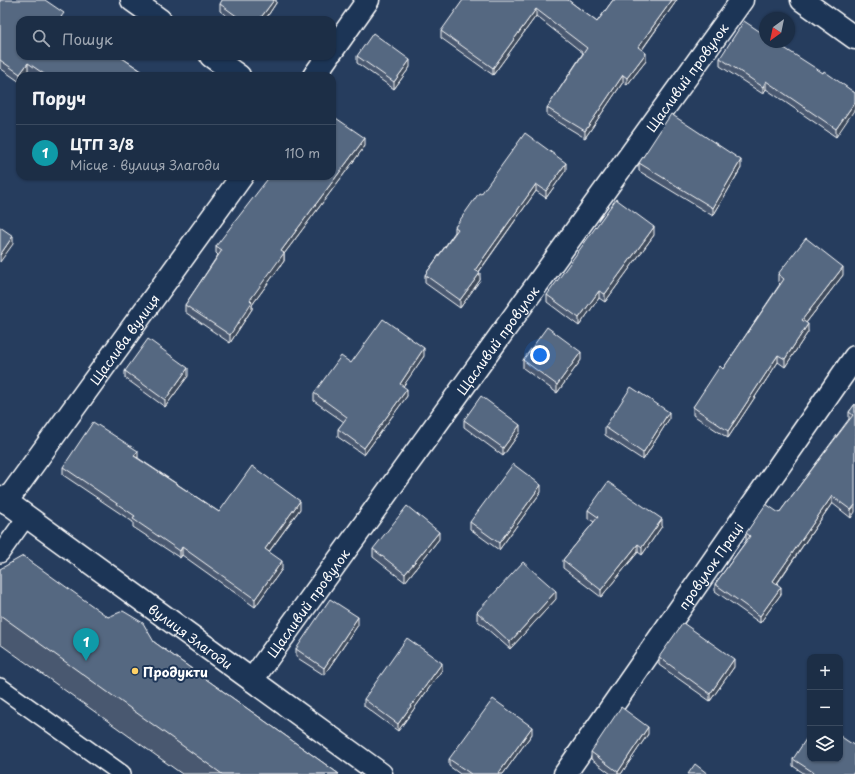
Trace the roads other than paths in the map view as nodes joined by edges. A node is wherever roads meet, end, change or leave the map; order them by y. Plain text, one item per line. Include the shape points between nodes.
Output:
1 (132, 0) edge
2 (368, 0) edge
3 (742, 0) edge
4 (802, 0) edge
5 (154, 16) edge
6 (855, 38) edge
7 (336, 45) edge
8 (217, 60) edge
9 (325, 60) edge
10 (233, 72) edge
11 (317, 72) edge
12 (239, 180) edge
13 (855, 357) edge
14 (3, 500) edge
15 (27, 516) junction
16 (0, 554) edge
17 (252, 680) junction
18 (0, 687) edge
19 (122, 774) edge
20 (381, 774) edge
21 (565, 774) edge

1 - 5 street
2 - 7 street
3 - 17 street, Щасливий провулок
4 - 6 street
8 - 10 street
9 - 11 street
12 - 14 street, Щаслива вулиця
13 - 21 street, провулок Праці
14 - 15 street, вулиця Злагоди
15 - 16 lane
15 - 17 street, вулиця Злагоди
17 - 20 street, вулиця Злагоди
18 - 19 lane

